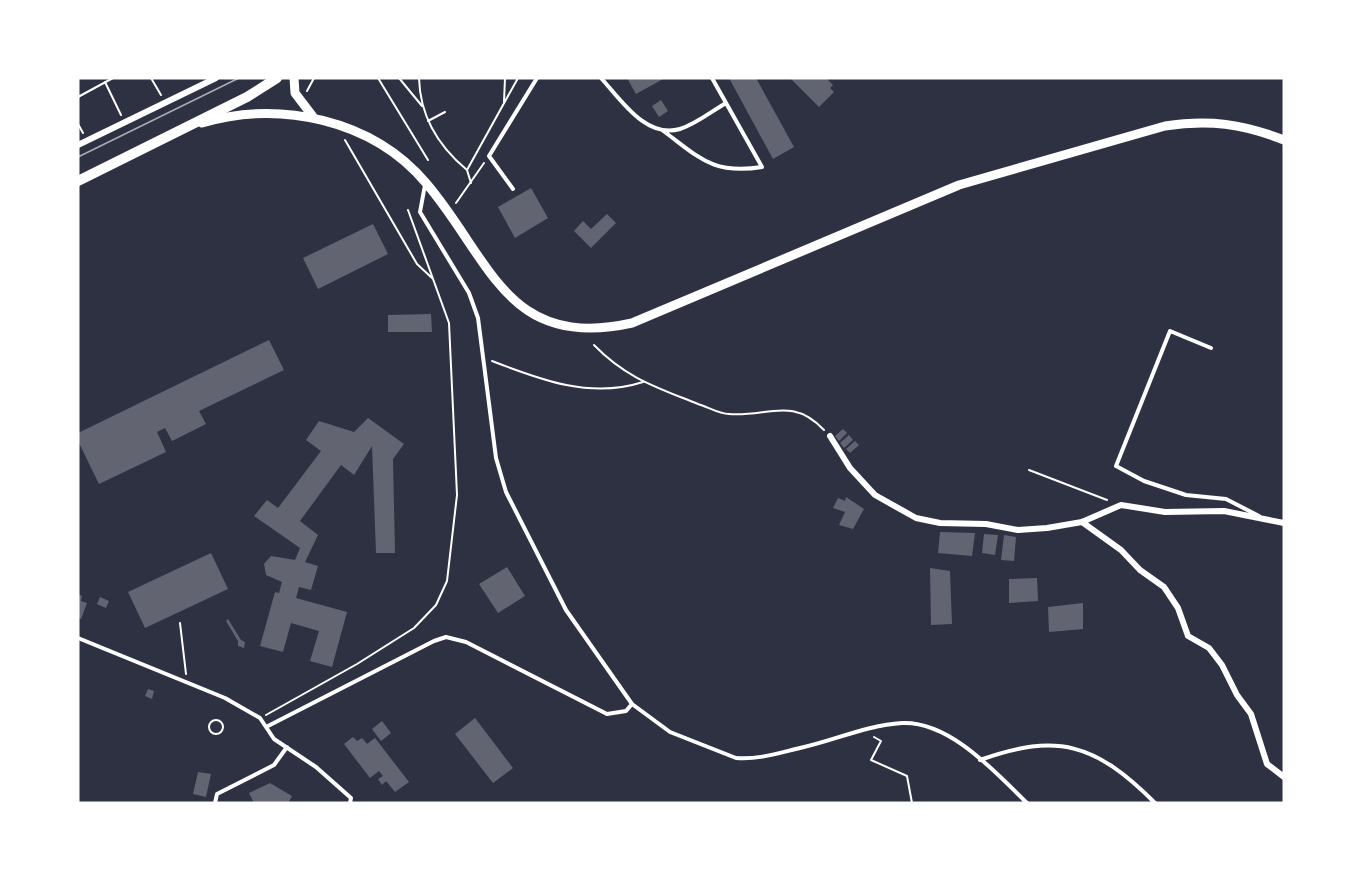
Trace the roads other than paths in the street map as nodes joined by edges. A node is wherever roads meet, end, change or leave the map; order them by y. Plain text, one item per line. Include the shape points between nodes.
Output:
1 (216, 78) edge
2 (265, 78) edge
3 (277, 78) edge
4 (294, 78) edge
5 (537, 78) edge
6 (601, 78) edge
7 (712, 78) edge
8 (247, 97) junction
9 (726, 103) junction
10 (314, 118) junction
11 (183, 129) junction
12 (662, 130) junction
13 (1284, 140) edge
14 (78, 145) edge
15 (78, 181) edge
16 (426, 183) junction
17 (513, 189) dead end
18 (1211, 348) dead end
19 (830, 436) road end
20 (1259, 516) junction
21 (1082, 522) junction
22 (1284, 523) edge
23 (78, 638) edge
24 (632, 704) junction
25 (268, 726) junction
26 (287, 747) junction
27 (980, 760) junction
28 (1284, 777) edge
29 (215, 803) edge
30 (350, 803) edge
31 (1027, 803) edge
32 (1155, 803) edge

1 - 14 street
2 - 8 main road via 252,85
3 - 8 main road
4 - 10 street via 295,93
5 - 17 lane via 489,156
6 - 12 lane via 643,122
7 - 9 lane
8 - 11 main road
9 - 12 lane via 681,129
9 - 12 lane via 762,167 714,167
10 - 11 street via 261,112 226,116
10 - 16 street via 371,139 401,159
11 - 15 main road
13 - 16 street via 1228,123 1196,121 1002,171 959,185 632,323 607,328 550,322 511,298 487,271
16 - 24 lane via 420,212 469,293 478,318 496,458 506,492 566,610
18 - 20 lane via 1170,331 1116,466 1144,481 1186,495 1226,499
19 - 21 street via 849,468 875,495 916,518 1018,530
20 - 21 street via 1224,511 1165,512 1121,505
20 - 22 street
21 - 28 street via 1164,587 1178,608 1188,636 1209,648 1251,714 1267,765
23 - 25 lane via 225,698
24 - 25 lane via 626,711 607,714 466,642 446,637
24 - 27 lane via 670,732 736,758 813,746 904,723 952,738
25 - 26 lane via 274,739
26 - 29 lane via 274,765 217,794
26 - 30 lane via 351,798
27 - 31 lane
27 - 32 lane via 1022,747 1068,746 1118,771

